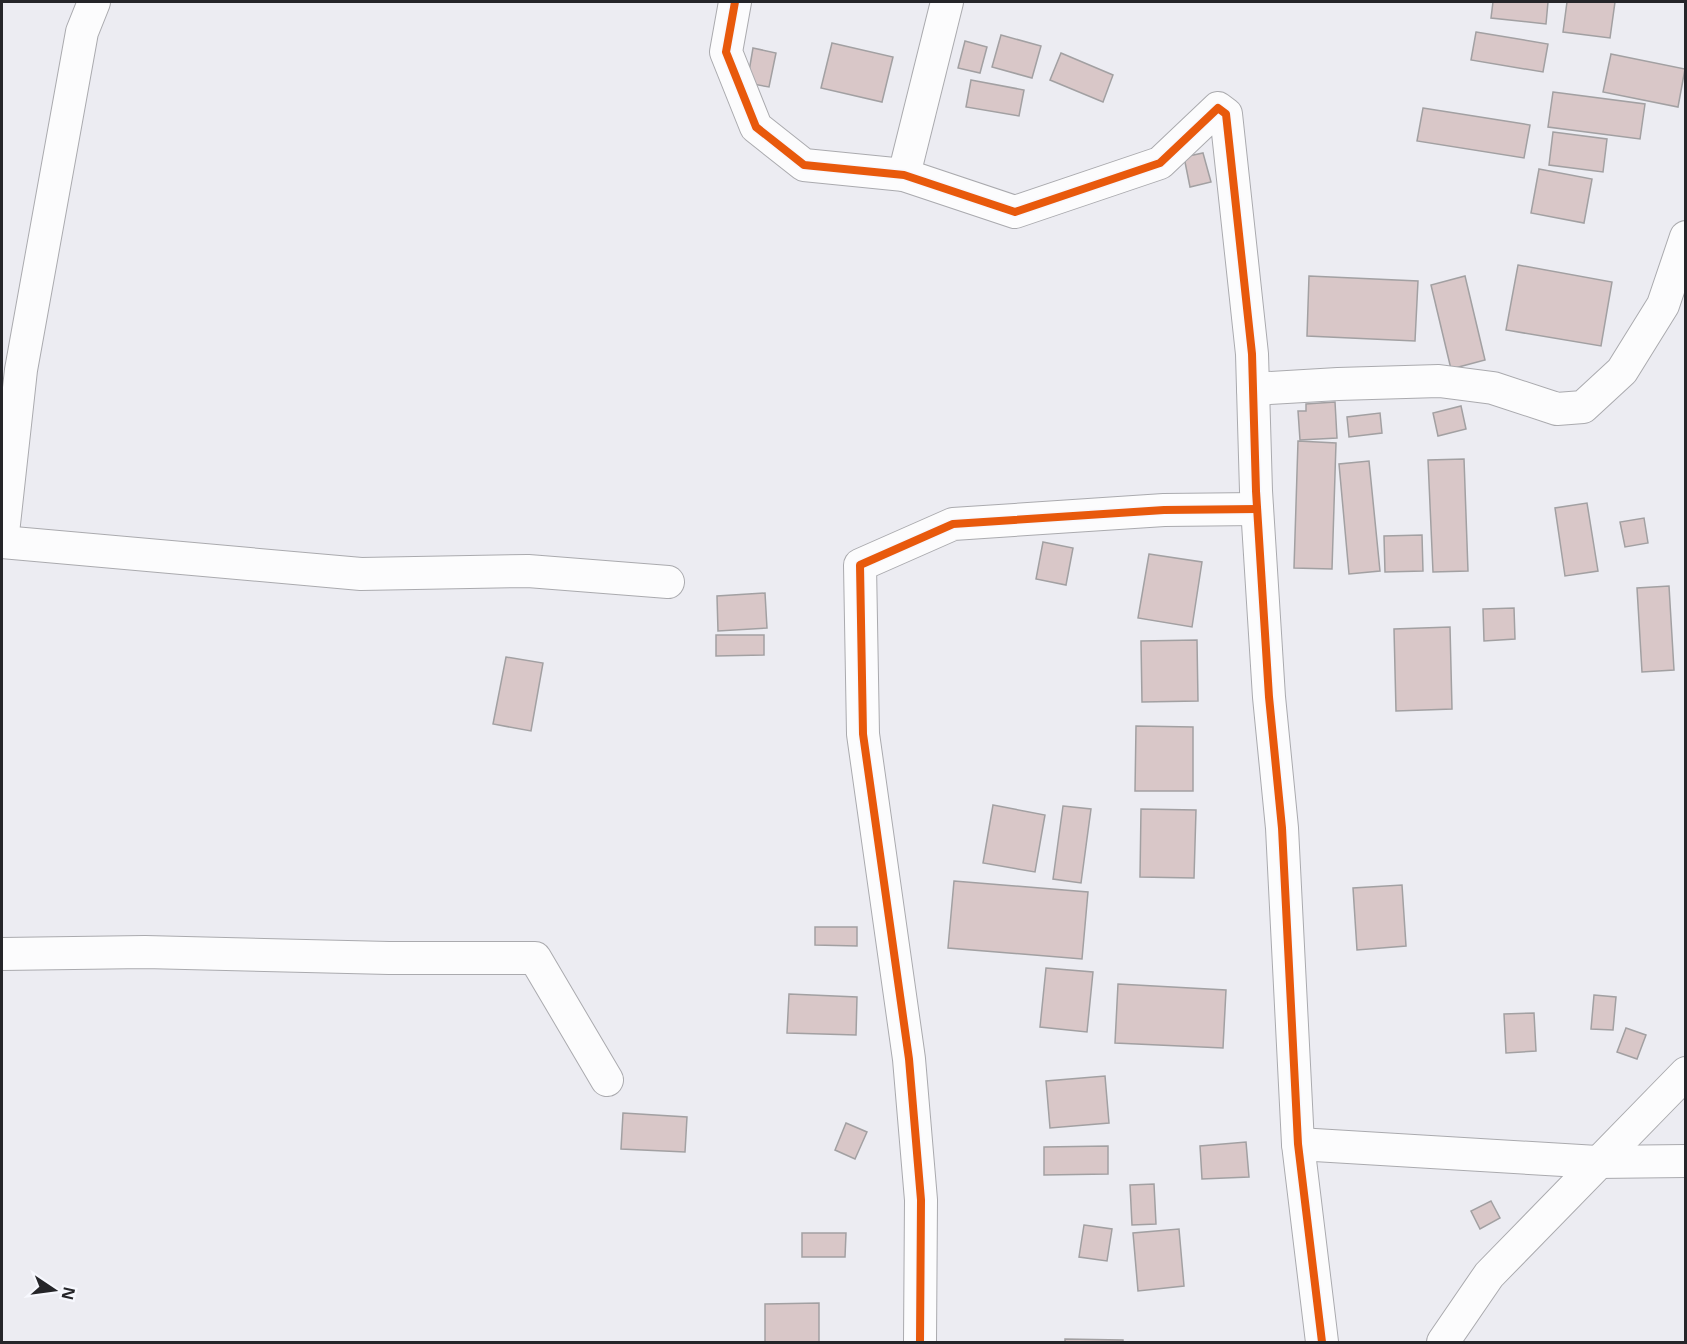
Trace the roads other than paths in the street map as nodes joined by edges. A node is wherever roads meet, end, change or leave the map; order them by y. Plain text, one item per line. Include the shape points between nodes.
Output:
1 (93, 2) edge
2 (735, 2) edge
3 (947, 2) edge
4 (904, 175) junction
5 (1686, 237) edge
6 (1253, 389) junction
7 (1257, 509) junction
8 (2, 542) edge
9 (668, 582) dead end
10 (2, 954) edge
11 (1686, 1073) edge
12 (607, 1080) dead end
13 (1298, 1144) junction
14 (1686, 1161) edge
15 (1597, 1162) junction
16 (920, 1342) edge
17 (1322, 1342) edge
18 (1443, 1342) edge

1 - 8 street via 82,32 21,370
2 - 4 street via 726,52 756,127 804,165
3 - 4 street
4 - 6 street via 1015,212 1160,163 1218,108 1226,114
5 - 6 street via 1663,304 1622,371 1583,407 1557,409 1493,388 1439,381
6 - 7 street
7 - 13 street via 1282,828
7 - 16 street via 1164,510 953,524 860,566 863,734 909,1059 921,1200
8 - 9 street via 361,574 528,571
10 - 12 street via 145,952 535,958
11 - 15 street
13 - 15 street
13 - 17 street
14 - 15 street
15 - 18 street via 1489,1275

